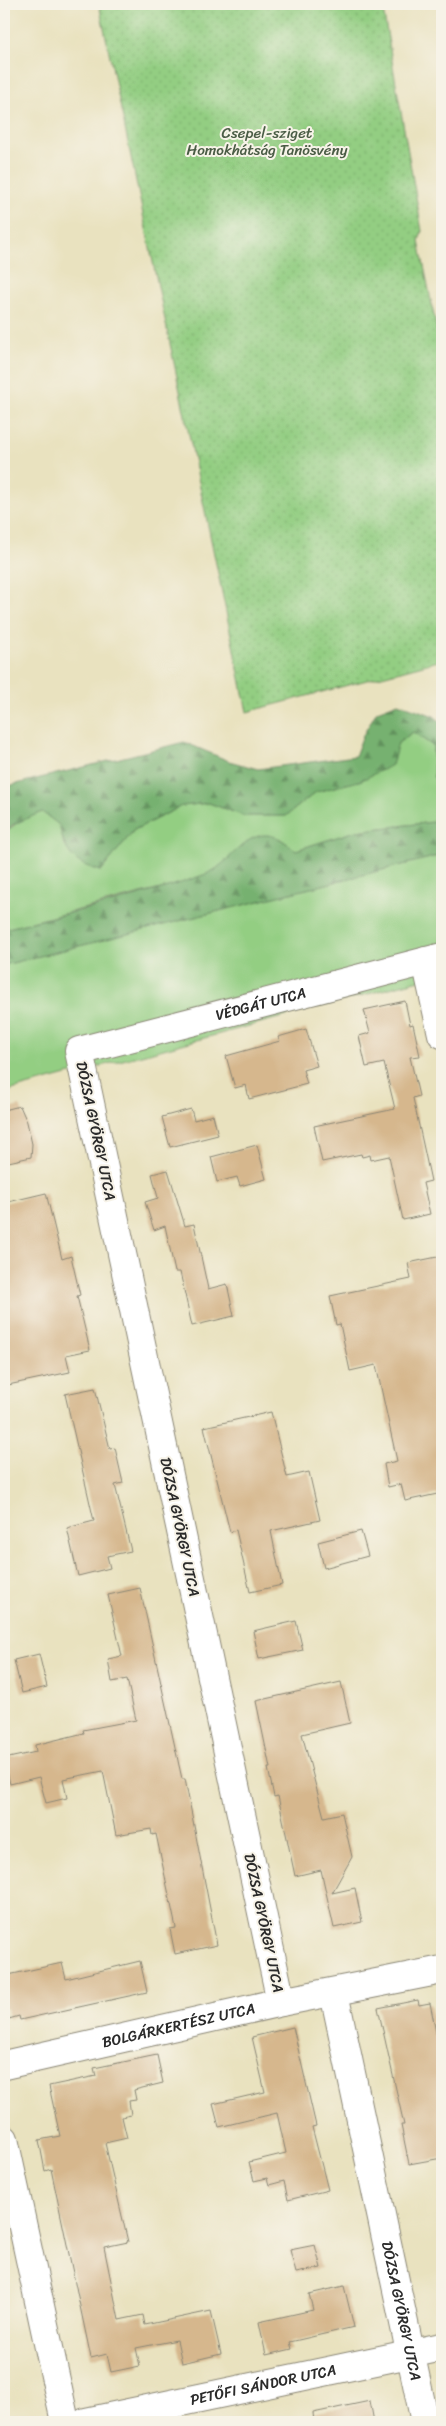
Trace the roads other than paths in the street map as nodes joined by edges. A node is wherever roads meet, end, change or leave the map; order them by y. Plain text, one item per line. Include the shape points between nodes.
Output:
1 (434, 959) edge
2 (442, 1034) edge
3 (79, 1051) joint
4 (442, 1970) edge
5 (334, 1993) junction
6 (281, 2002) junction
7 (4, 2065) edge
8 (4, 2139) edge
9 (442, 2347) edge
10 (411, 2354) junction
11 (66, 2422) edge
12 (86, 2422) edge
13 (426, 2422) edge

1 - 2 street
1 - 3 street, VÉDGÁT UTCA
3 - 6 street, DÓZSA GYÖRGY UTCA
4 - 5 street, BOLGÁRKERTÉSZ UTCA
5 - 6 street, BOLGÁRKERTÉSZ UTCA
5 - 10 street, DÓZSA GYÖRGY UTCA
6 - 7 street, BOLGÁRKERTÉSZ UTCA
8 - 11 street
9 - 10 street, PETŐFI SÁNDOR UTCA
10 - 12 street, PETŐFI SÁNDOR UTCA
10 - 13 street, DÓZSA GYÖRGY UTCA

